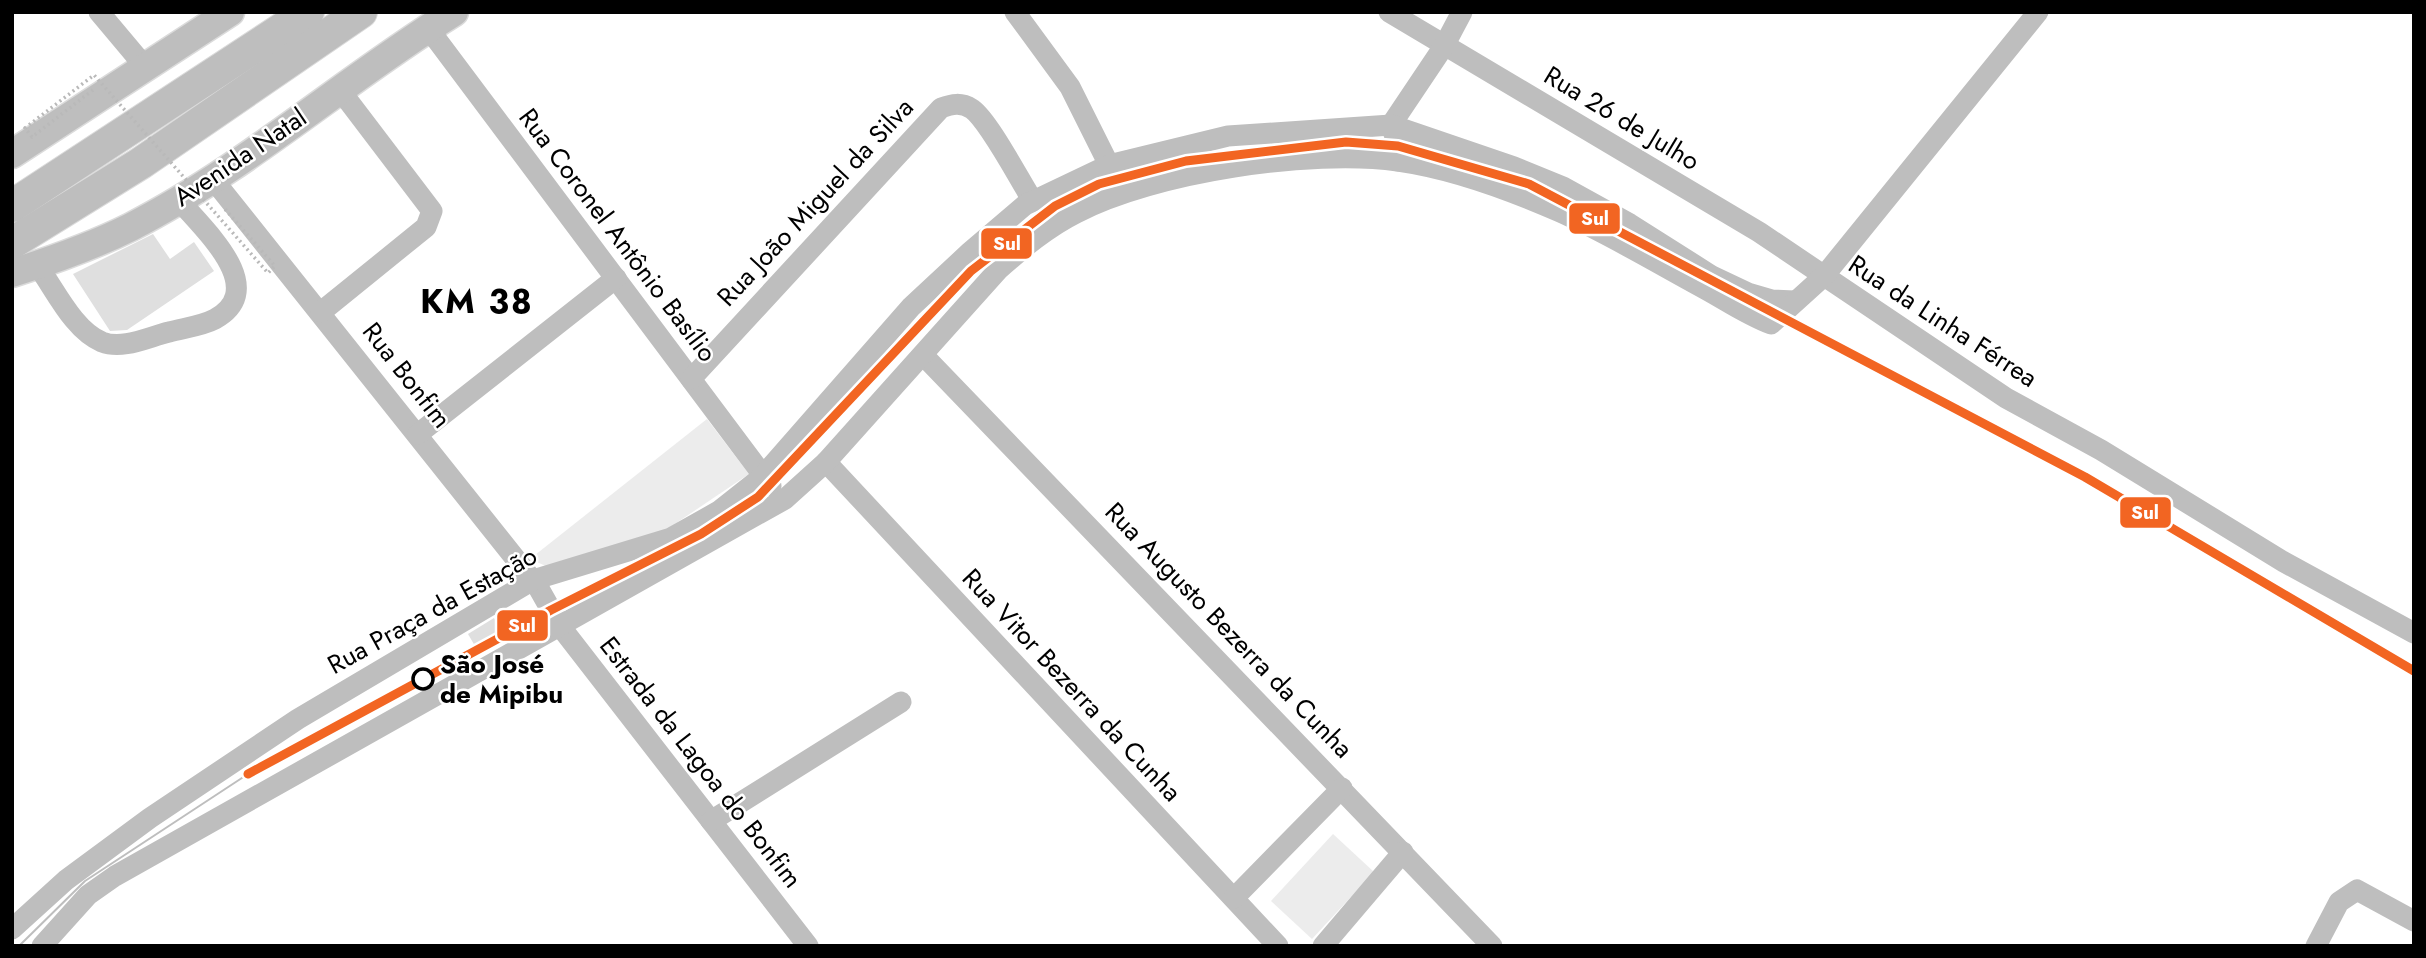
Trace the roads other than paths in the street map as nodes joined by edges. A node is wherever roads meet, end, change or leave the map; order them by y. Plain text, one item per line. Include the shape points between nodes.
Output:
1 (99, 12) edge
2 (230, 12) edge
3 (307, 12) edge
4 (362, 12) edge
5 (454, 12) edge
6 (1015, 12) edge
7 (1389, 12) edge
8 (1462, 12) edge
9 (2038, 12) edge
10 (428, 28) junction
11 (1444, 46) junction
12 (146, 68) junction
13 (340, 90) junction
14 (1391, 125) junction
15 (12, 154) edge
16 (1398, 161) junction
17 (1109, 165) junction
18 (212, 178) junction
19 (178, 199) junction
20 (1029, 203) junction
21 (12, 206) edge
22 (12, 243) edge
23 (25, 269) edge
24 (1824, 276) junction
25 (615, 278) junction
26 (1794, 301) junction
27 (321, 312) junction
28 (923, 355) junction
29 (691, 379) junction
30 (418, 434) junction
31 (826, 462) junction
32 (762, 477) junction
33 (785, 499) junction
34 (533, 580) junction
35 (556, 618) junction
36 (2414, 633) edge
37 (901, 702) dead end
38 (1342, 788) junction
39 (711, 821) junction
40 (1403, 852) junction
41 (1234, 898) junction
42 (2414, 920) edge
43 (12, 929) edge
44 (42, 946) edge
45 (808, 946) edge
46 (1278, 946) edge
47 (1323, 946) edge
48 (1492, 946) edge
49 (2316, 946) edge

1 - 12 street
2 - 12 main road
3 - 21 highway
4 - 22 highway via 141,163
5 - 10 main road, Avenida Natal
6 - 17 street via 1070,87
7 - 11 street, Rua 26 de Julho
8 - 11 street
9 - 24 street
10 - 13 main road, Avenida Natal
10 - 25 street, Rua Coronel Antônio Basílio
11 - 14 street
11 - 24 street, Rua 26 de Julho via 1759,232
12 - 15 main road
13 - 18 main road, Avenida Natal
13 - 27 street via 432,211 426,228
14 - 16 street
14 - 17 street via 1228,136
14 - 26 street via 1563,187 1712,276 1748,293
16 - 26 street via 1467,176 1551,208 1770,324
16 - 28 street via 1319,158 1236,168 1108,198 1074,213 999,269
17 - 20 street
18 - 19 main road, Avenida Natal
18 - 27 street, Rua Bonfim
19 - 23 main road, Avenida Natal via 79,251
19 - 23 street via 235,271 238,286 232,307 214,320 117,346 84,330
20 - 29 street, Rua João Miguel da Silva via 977,114 962,104 941,108
20 - 32 street, Rua Praça da Estação via 911,307
24 - 26 street, Rua da Linha Férrea
24 - 36 street, Rua da Linha Férrea via 2006,398
25 - 29 street, Rua Coronel Antônio Basílio
25 - 30 street
27 - 30 street, Rua Bonfim
28 - 31 street
28 - 38 street, Rua Augusto Bezerra da Cunha
29 - 32 street, Rua Coronel Antônio Basílio
30 - 34 street, Rua Bonfim
31 - 33 street
31 - 41 street, Rua Vitor Bezerra da Cunha
32 - 33 street, Rua Coronel Antônio Basílio
32 - 34 street, Rua Praça da Estação via 719,511 671,538
33 - 35 street
34 - 35 street, Rua Bonfim
34 - 43 street, Rua Praça da Estação via 298,719 150,818 66,880
35 - 39 street, Estrada da Lagoa do Bonfim
35 - 44 street via 116,876 88,895
37 - 39 street
38 - 40 street, Rua Augusto Bezerra da Cunha
38 - 41 street
39 - 45 street, Estrada da Lagoa do Bonfim
40 - 47 street
40 - 48 street, Rua Augusto Bezerra da Cunha
41 - 46 street, Rua Vitor Bezerra da Cunha
42 - 49 street via 2357,890 2339,902

